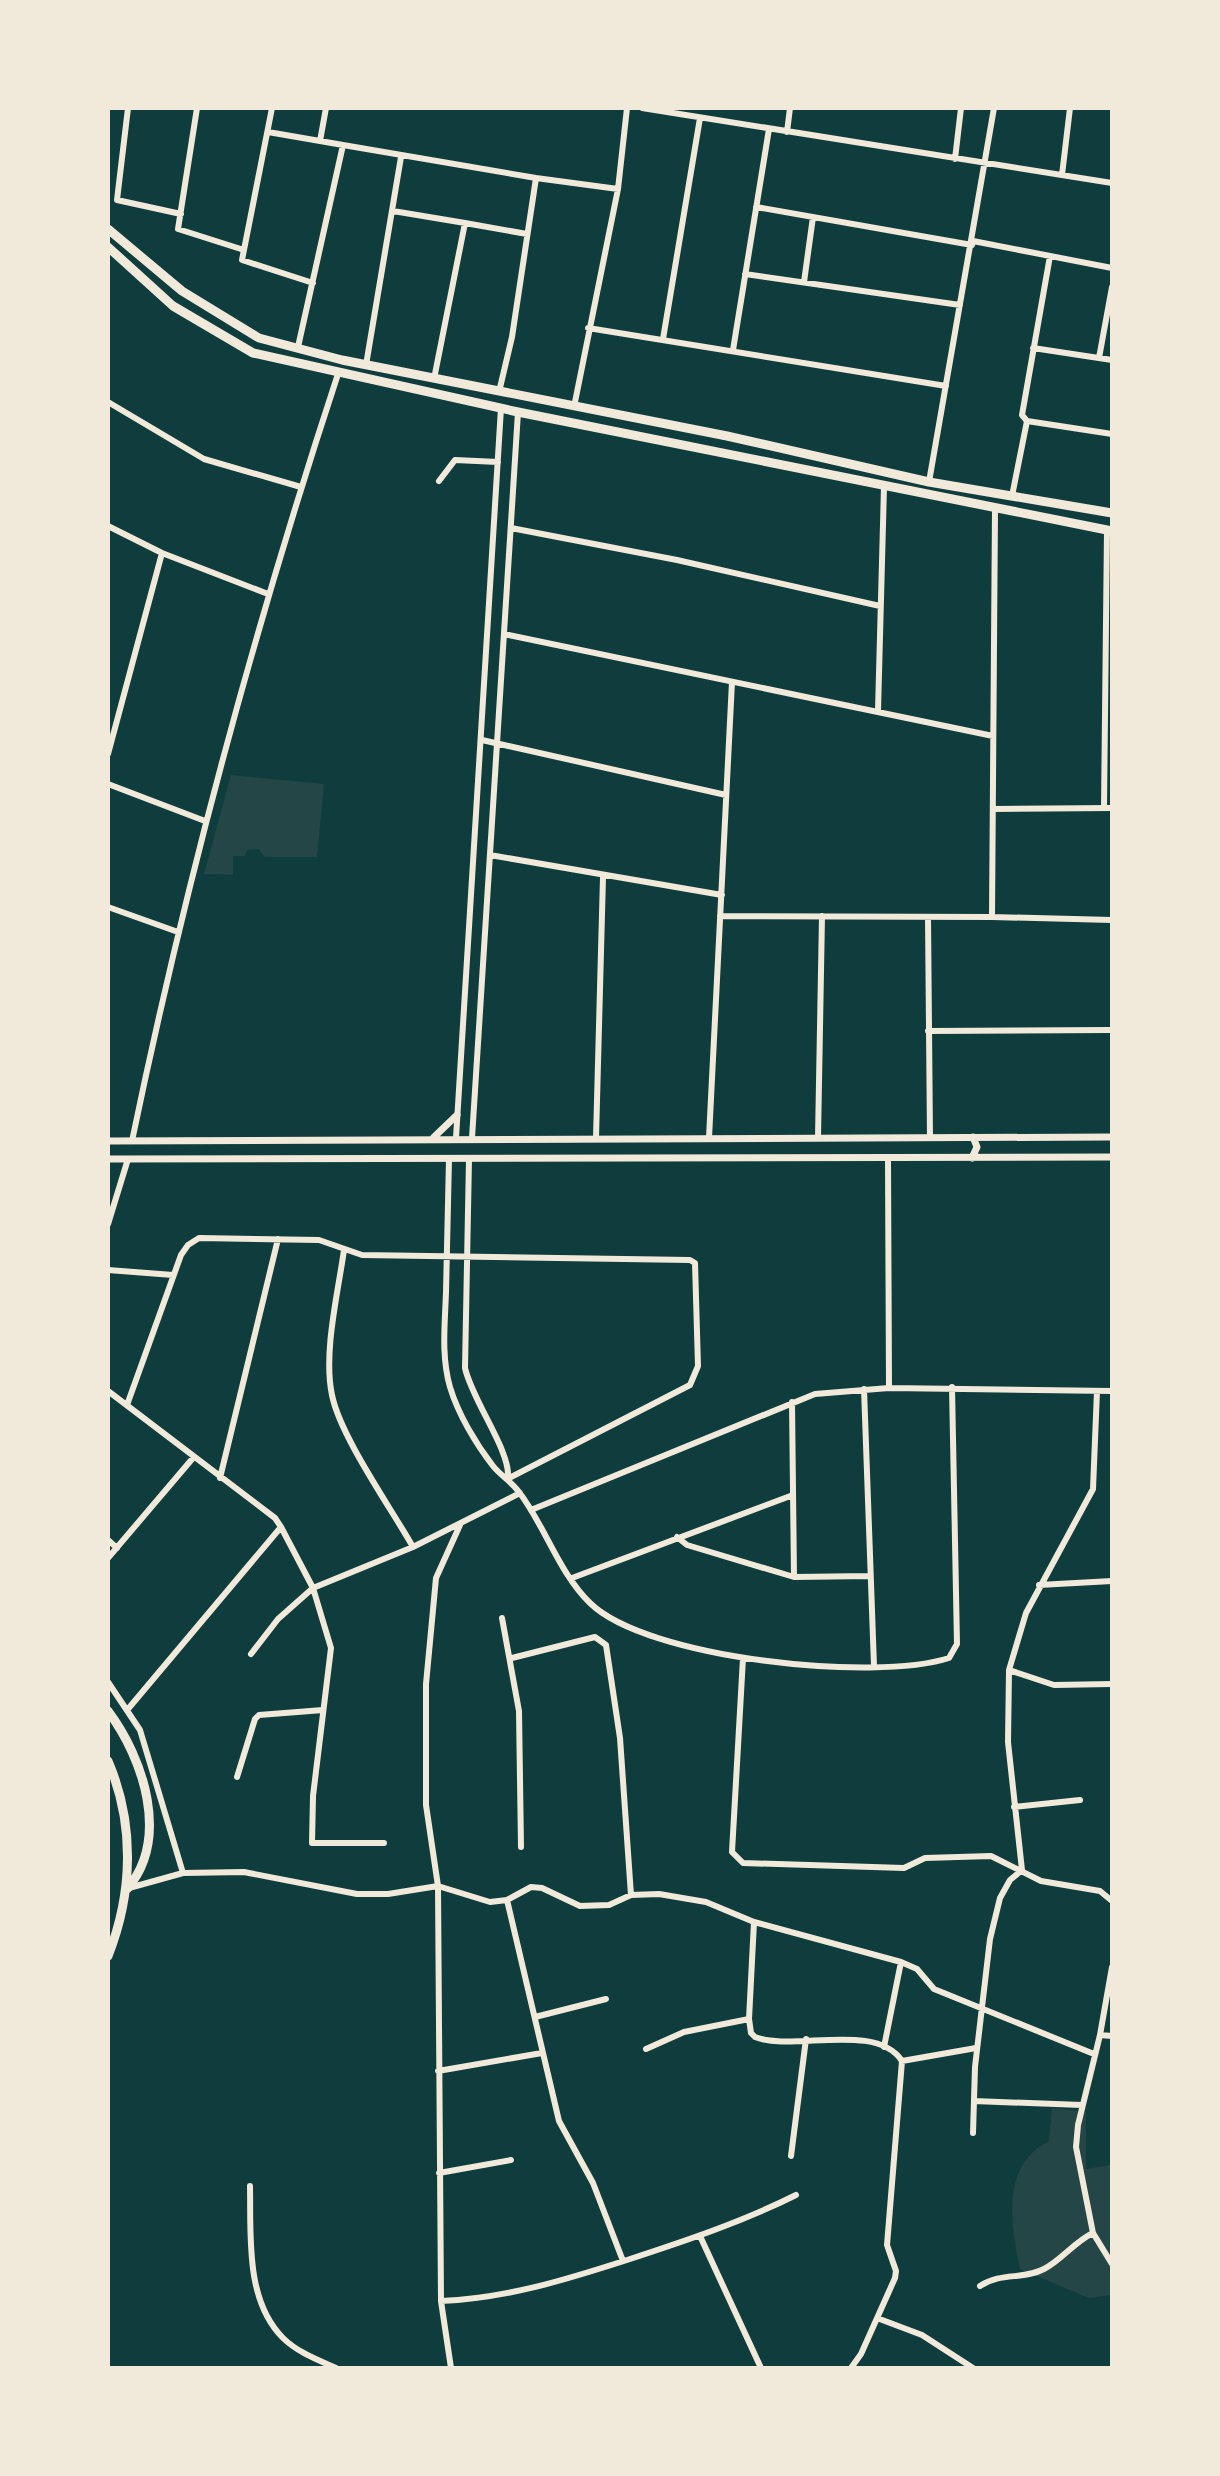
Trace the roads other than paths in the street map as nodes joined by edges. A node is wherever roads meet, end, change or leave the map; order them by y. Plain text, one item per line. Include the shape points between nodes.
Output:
1 (128, 108) edge
2 (197, 108) edge
3 (272, 108) edge
4 (326, 108) edge
5 (627, 108) edge
6 (642, 108) edge
7 (790, 108) edge
8 (961, 108) edge
9 (994, 108) edge
10 (1070, 108) edge
11 (700, 118) junction
12 (769, 129) junction
13 (268, 132) junction
14 (787, 132) junction
15 (320, 141) junction
16 (342, 145) junction
17 (401, 157) junction
18 (955, 159) junction
19 (986, 163) junction
20 (1062, 175) junction
21 (536, 178) junction
22 (1111, 183) edge
23 (618, 190) junction
24 (756, 207) junction
25 (393, 211) junction
26 (181, 214) junction
27 (813, 217) junction
28 (466, 223) junction
29 (108, 229) edge
30 (527, 234) junction
31 (972, 243) junction
32 (108, 247) edge
33 (244, 250) junction
34 (1050, 256) junction
35 (1111, 268) edge
36 (746, 274) junction
37 (804, 282) junction
38 (313, 283) junction
39 (1111, 287) edge
40 (182, 291) junction
41 (960, 305) junction
42 (173, 306) junction
43 (588, 328) junction
44 (663, 339) junction
45 (298, 346) junction
46 (1032, 348) junction
47 (733, 350) junction
48 (1099, 358) junction
49 (1111, 360) edge
50 (366, 365) junction
51 (338, 374) junction
52 (434, 379) junction
53 (946, 386) junction
54 (499, 392) junction
55 (108, 402) edge
56 (574, 407) junction
57 (501, 408) junction
58 (518, 412) junction
59 (1027, 421) junction
60 (1111, 434) edge
61 (727, 436) junction
62 (723, 454) junction
63 (498, 462) junction
64 (439, 481) dead end
65 (929, 482) junction
66 (301, 487) junction
67 (884, 487) junction
68 (1012, 496) junction
69 (995, 509) junction
70 (1111, 513) edge
71 (108, 526) edge
72 (511, 528) junction
73 (1109, 530) edge
74 (162, 553) junction
75 (268, 594) junction
76 (880, 606) junction
77 (504, 634) junction
78 (732, 682) junction
79 (878, 711) junction
80 (993, 736) junction
81 (482, 740) junction
82 (497, 744) junction
83 (108, 754) edge
84 (108, 784) edge
85 (726, 795) junction
86 (1108, 808) edge
87 (993, 809) junction
88 (205, 821) junction
89 (490, 855) junction
90 (603, 877) junction
91 (722, 895) junction
92 (108, 907) edge
93 (720, 916) junction
94 (821, 916) junction
95 (928, 917) junction
96 (992, 917) junction
97 (1111, 920) edge
98 (178, 932) junction
99 (1111, 1030) edge
100 (928, 1031) junction
101 (457, 1115) junction
102 (433, 1137) junction
103 (1111, 1137) edge
104 (456, 1138) junction
105 (472, 1138) junction
106 (596, 1138) junction
107 (709, 1138) junction
108 (818, 1138) junction
109 (930, 1138) junction
110 (973, 1138) junction
111 (298, 1140) junction
112 (108, 1141) edge
113 (132, 1141) junction
114 (298, 1157) junction
115 (1111, 1157) edge
116 (888, 1158) junction
117 (972, 1158) junction
118 (108, 1159) edge
119 (128, 1159) junction
120 (449, 1159) junction
121 (469, 1159) junction
122 (108, 1224) edge
123 (278, 1239) junction
124 (344, 1250) junction
125 (447, 1258) junction
126 (466, 1258) junction
127 (108, 1270) edge
128 (173, 1275) junction
129 (952, 1387) junction
130 (889, 1388) junction
131 (864, 1389) junction
132 (108, 1391) edge
133 (1097, 1391) junction
134 (1111, 1391) edge
135 (792, 1402) junction
136 (127, 1405) junction
137 (193, 1458) junction
138 (220, 1478) junction
139 (508, 1478) junction
140 (520, 1493) junction
141 (793, 1495) junction
142 (531, 1510) junction
143 (460, 1525) junction
144 (281, 1527) junction
145 (677, 1537) junction
146 (108, 1540) edge
147 (413, 1547) junction
148 (117, 1548) junction
149 (108, 1558) edge
150 (870, 1576) junction
151 (794, 1577) junction
152 (572, 1578) junction
153 (1111, 1581) edge
154 (1039, 1585) junction
155 (313, 1588) junction
156 (502, 1618) dead end
157 (251, 1654) dead end
158 (512, 1658) junction
159 (743, 1658) junction
160 (874, 1667) junction
161 (1009, 1671) junction
162 (108, 1682) edge
163 (1111, 1684) edge
164 (128, 1709) junction
165 (323, 1710) junction
166 (108, 1711) edge
167 (108, 1761) edge
168 (237, 1777) dead end
169 (1080, 1800) dead end
170 (1014, 1807) junction
171 (384, 1843) dead end
172 (521, 1847) dead end
173 (1022, 1870) junction
174 (183, 1873) junction
175 (438, 1886) junction
176 (127, 1889) junction
177 (1100, 1891) junction
178 (1111, 1892) edge
179 (631, 1895) junction
180 (508, 1900) junction
181 (1111, 1901) edge
182 (754, 1922) junction
183 (108, 1956) edge
184 (901, 1962) junction
185 (1111, 1967) edge
186 (606, 1999) dead end
187 (980, 2008) junction
188 (535, 2017) junction
189 (749, 2019) junction
190 (1100, 2035) junction
191 (1111, 2036) edge
192 (806, 2039) junction
193 (884, 2047) junction
194 (976, 2048) junction
195 (646, 2049) dead end
196 (542, 2053) junction
197 (1094, 2054) junction
198 (902, 2061) junction
199 (438, 2071) junction
200 (974, 2101) junction
201 (1082, 2105) junction
202 (973, 2133) dead end
203 (791, 2156) dead end
204 (511, 2160) dead end
205 (439, 2173) junction
206 (250, 2186) dead end
207 (796, 2194) dead end
208 (1093, 2233) junction
209 (700, 2236) junction
210 (624, 2261) junction
211 (1111, 2264) edge
212 (980, 2286) dead end
213 (441, 2301) junction
214 (877, 2318) junction
215 (335, 2368) edge
216 (451, 2368) edge
217 (761, 2368) edge
218 (851, 2368) edge
219 (973, 2368) edge

1 - 26 street via 117,200
2 - 26 street
3 - 13 street
4 - 15 street
5 - 23 street
6 - 11 street
7 - 14 street
8 - 18 street
9 - 19 street
10 - 20 street
11 - 12 street
11 - 44 street
12 - 14 street
12 - 24 street
13 - 15 street
13 - 33 street
14 - 18 street
15 - 16 street
16 - 17 street
16 - 38 street
17 - 21 street
17 - 25 street
18 - 19 street
19 - 20 street
19 - 31 street
20 - 22 street
21 - 23 street
21 - 30 street
23 - 43 street
24 - 27 street
24 - 36 street
25 - 28 street
25 - 50 street
26 - 33 street via 178,229
27 - 31 street
27 - 37 street
28 - 30 street
28 - 52 street
29 - 40 main road
30 - 54 street
31 - 34 street
31 - 41 street
32 - 42 main road
33 - 38 street via 242,260
34 - 35 street
34 - 46 street
36 - 37 street
36 - 47 street
37 - 41 street
38 - 45 street
39 - 48 street
40 - 42 main road
40 - 45 main road via 260,338
41 - 53 street
42 - 51 main road via 253,353
43 - 44 street
43 - 56 street
44 - 47 street
45 - 50 main road
46 - 48 street
46 - 59 street via 1022,415
47 - 53 street
48 - 49 street
50 - 52 main road
51 - 57 main road
51 - 66 street
52 - 54 main road
53 - 65 street
54 - 56 main road
55 - 66 street via 204,459
56 - 61 main road
57 - 58 main road
57 - 63 street
58 - 62 main road
58 - 72 street
59 - 60 street
59 - 68 street
61 - 62 main road
61 - 65 main road
62 - 67 main road
63 - 64 street via 455,460
63 - 81 street
65 - 68 main road
66 - 75 street
67 - 69 main road
67 - 76 street
68 - 70 main road
69 - 73 main road
69 - 80 street
71 - 74 street
72 - 76 street
72 - 77 street
73 - 86 street
74 - 75 street
74 - 83 street
75 - 88 street
76 - 79 street
77 - 78 street
77 - 82 street
78 - 79 street
78 - 85 street
79 - 80 street
80 - 87 street
81 - 82 street
81 - 101 street
82 - 85 street
82 - 89 street
84 - 88 street
85 - 91 street
86 - 87 street
87 - 96 street
88 - 98 street
89 - 90 street
89 - 105 street
90 - 91 street
90 - 106 street
91 - 93 street
92 - 98 street
93 - 94 street
93 - 107 street
94 - 95 street
94 - 108 street
95 - 96 street
95 - 100 street
96 - 97 street
98 - 113 street
99 - 100 street
100 - 109 street
101 - 102 street
101 - 104 street
102 - 104 street
102 - 111 street
103 - 110 street
104 - 105 street
105 - 106 street
106 - 107 street
107 - 108 street
108 - 109 street
109 - 110 street
110 - 117 street via 977,1147
111 - 113 street
111 - 114 street
112 - 113 street
114 - 119 street
114 - 120 street
115 - 117 street
116 - 117 street
116 - 121 street
116 - 130 street
118 - 119 street
119 - 122 street
120 - 121 street
120 - 125 street
121 - 126 street
123 - 124 street via 325,1241
123 - 128 street via 200,1238 184,1250
123 - 138 street
124 - 125 street via 362,1255
124 - 147 street via 330,1360 332,1395 342,1422
125 - 126 street
125 - 139 street via 444,1354 450,1387 492,1465
126 - 139 street via 465,1368 473,1395 506,1461
126 - 139 street via 690,1260 697,1266 698,1366 690,1385
127 - 128 street
128 - 136 street
129 - 130 street
129 - 133 street
129 - 160 street via 957,1649 944,1660
130 - 131 street
131 - 135 street via 815,1394
131 - 150 street
132 - 136 street
133 - 134 street
133 - 154 street via 1093,1489
135 - 141 street
135 - 142 street
136 - 137 street
137 - 138 street
137 - 148 street
138 - 144 street
139 - 140 street
140 - 142 street
140 - 143 street
141 - 145 street
141 - 151 street
142 - 152 street
143 - 147 street
143 - 175 street via 436,1578 426,1684 426,1805
144 - 155 street
144 - 164 street
145 - 151 street via 687,1545
145 - 152 street
146 - 148 street
147 - 155 street
148 - 149 street
150 - 151 street
150 - 160 street
152 - 159 street via 589,1603 614,1621 666,1640
153 - 154 street
154 - 161 street
155 - 157 street via 278,1619
155 - 165 street via 331,1648
156 - 158 street
158 - 172 street via 520,1738
158 - 179 street via 596,1637 604,1642 620,1738
159 - 160 street via 808,1666
159 - 173 street via 732,1853 736,1858 743,1863 904,1868 925,1858 974,1855 991,1856
161 - 163 street via 1054,1685
161 - 170 street via 1006,1704
162 - 164 street
164 - 174 street via 149,1754
165 - 168 street via 255,1718
165 - 171 street via 313,1796 313,1843
166 - 176 main road via 133,1752 149,1816 148,1852
167 - 176 main road via 125,1820
169 - 170 street
170 - 173 street
173 - 177 street via 1052,1885
173 - 187 street via 1000,1898
174 - 175 street via 252,1873 373,1895
174 - 176 street
175 - 180 street via 483,1901
175 - 199 street
176 - 183 main road
177 - 178 street
177 - 181 street
179 - 180 street via 609,1905 580,1906 531,1887
179 - 182 street via 659,1894 706,1902
180 - 188 street
182 - 184 street
182 - 189 street
184 - 187 street via 917,1969 934,1989
184 - 193 street
185 - 190 street
186 - 188 street
187 - 194 street
187 - 197 street
188 - 196 street
189 - 192 street via 751,2033 762,2040
189 - 195 street via 684,2032
190 - 191 street
190 - 197 street
192 - 193 street
192 - 203 street
193 - 198 street
194 - 198 street
194 - 200 street
196 - 199 street
196 - 210 street via 559,2121 593,2183
197 - 201 street
198 - 214 street via 887,2245 896,2271
199 - 205 street
200 - 201 street
200 - 202 street
201 - 208 street via 1077,2158
204 - 205 street
205 - 213 street
206 - 215 street via 256,2283 267,2314 283,2337
207 - 209 street
208 - 211 street
208 - 212 street via 1042,2271 1003,2275
209 - 210 street
209 - 217 street
210 - 213 street via 585,2276 507,2295
213 - 216 street
214 - 218 street
214 - 219 street via 922,2335

